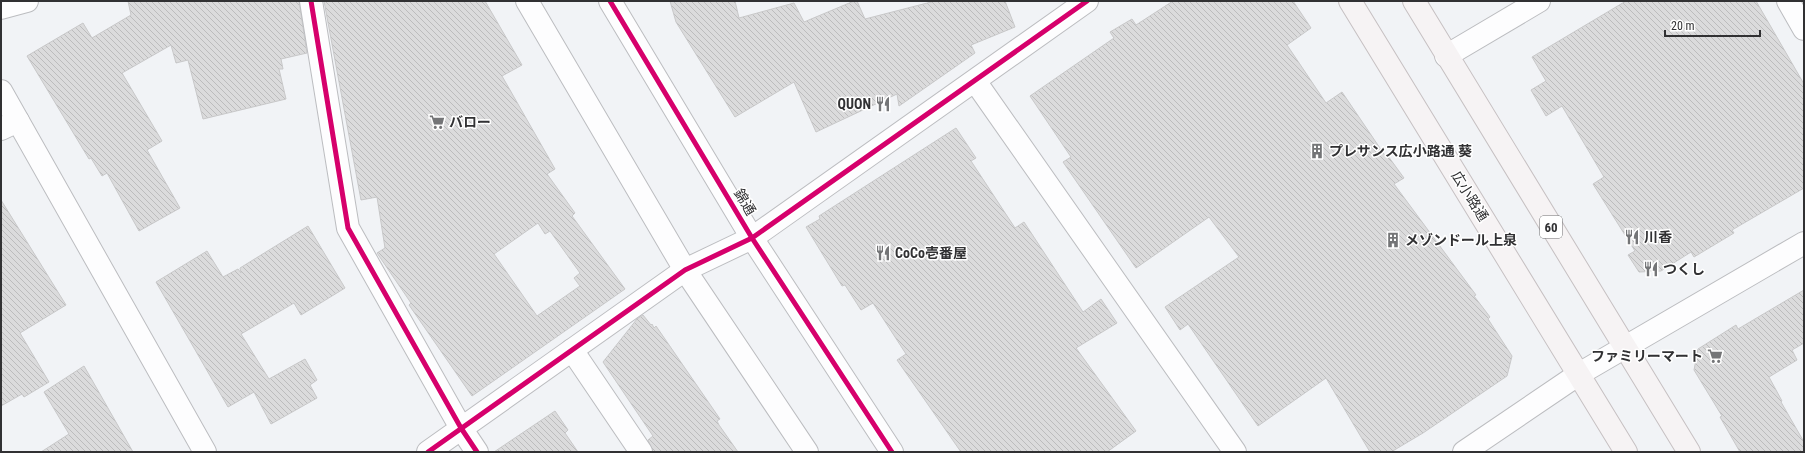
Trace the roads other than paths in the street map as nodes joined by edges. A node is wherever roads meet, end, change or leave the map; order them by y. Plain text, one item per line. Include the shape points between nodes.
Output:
1 (27, 1) edge
2 (311, 1) edge
3 (527, 1) edge
4 (610, 1) edge
5 (1087, 1) edge
6 (1350, 1) edge
7 (1414, 1) edge
8 (1539, 1) edge
9 (1788, 1) edge
10 (1, 8) edge
11 (1804, 28) edge
12 (1446, 56) junction
13 (975, 81) junction
14 (1, 91) edge
15 (10, 125) edge
16 (752, 238) junction
17 (1804, 243) edge
18 (685, 270) junction
19 (1624, 347) junction
20 (572, 350) junction
21 (1579, 374) junction
22 (461, 428) junction
23 (205, 452) edge
24 (428, 452) edge
25 (477, 452) edge
26 (641, 452) edge
27 (807, 452) edge
28 (892, 452) edge
29 (1235, 452) edge
30 (1464, 452) edge
31 (1626, 452) edge
32 (1689, 452) edge

1 - 10 street
2 - 22 street via 348,228
3 - 18 street
4 - 16 street, 錦通
5 - 13 street
6 - 21 main road, 広小路通
7 - 12 main road, 60
8 - 12 street
9 - 11 street
12 - 19 main road, 60
13 - 16 street
13 - 29 street
14 - 15 street
15 - 23 street
16 - 18 street
16 - 28 street, 錦通
17 - 19 street
18 - 20 street
18 - 27 street
19 - 21 street
19 - 32 main road, 60
20 - 22 street
20 - 26 street
21 - 30 street
21 - 31 main road, 広小路通
22 - 24 street
22 - 25 street

